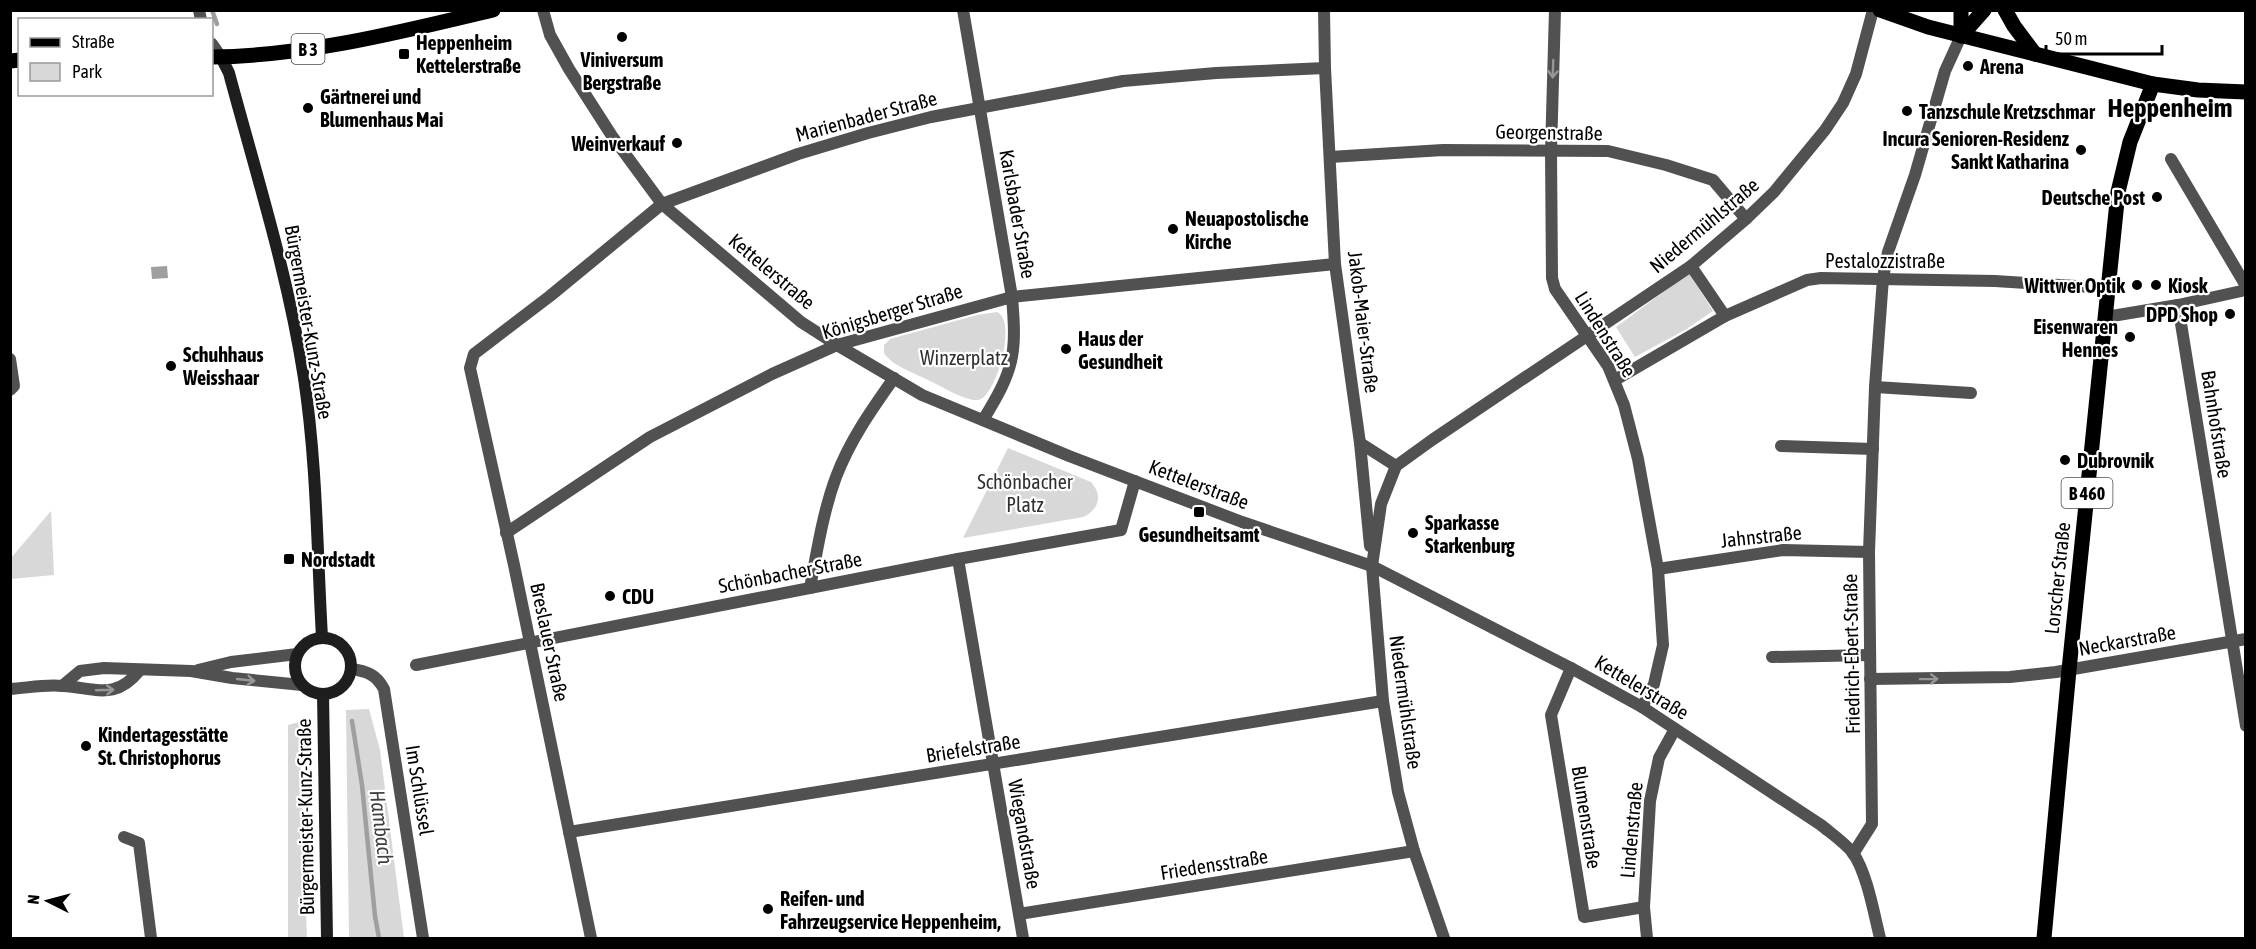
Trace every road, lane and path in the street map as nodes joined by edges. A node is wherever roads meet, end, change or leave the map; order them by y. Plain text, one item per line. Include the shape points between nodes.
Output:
1 (493, 10) edge
2 (543, 10) edge
3 (963, 10) edge
4 (1324, 10) edge
5 (1555, 10) edge
6 (1873, 10) edge
7 (1880, 10) edge
8 (1961, 10) edge
9 (1984, 10) edge
10 (2005, 10) edge
11 (1961, 36) junction
12 (2035, 54) junction
13 (216, 57) edge
14 (1325, 68) junction
15 (2153, 84) junction
16 (2246, 92) edge
17 (979, 107) junction
18 (1551, 151) junction
19 (1330, 157) junction
20 (2171, 159) dead end
21 (662, 204) junction
22 (1746, 219) junction
23 (1335, 264) junction
24 (1691, 266) junction
25 (1883, 278) junction
26 (2108, 288) junction
27 (2246, 288) edge
28 (1012, 297) junction
29 (2178, 305) junction
30 (1725, 316) junction
31 (2106, 317) junction
32 (1588, 336) junction
33 (837, 345) junction
34 (474, 354) joint
35 (10, 359) edge
36 (894, 378) junction
37 (1615, 380) junction
38 (1875, 387) junction
39 (10, 390) edge
40 (1971, 393) dead end
41 (983, 420) junction
42 (1360, 443) junction
43 (1781, 446) dead end
44 (1873, 449) junction
45 (1396, 466) junction
46 (1135, 481) junction
47 (506, 533) junction
48 (1869, 552) junction
49 (958, 559) junction
50 (1372, 566) junction
51 (1658, 568) junction
52 (810, 588) junction
53 (322, 637) junction
54 (2246, 639) edge
55 (529, 642) junction
56 (2231, 642) junction
57 (297, 654) junction
58 (1870, 656) junction
59 (1772, 657) dead end
60 (416, 664) dead end
61 (1571, 668) junction
62 (351, 669) junction
63 (140, 670) junction
64 (2068, 670) junction
65 (190, 671) junction
66 (1870, 680) junction
67 (302, 685) junction
68 (62, 686) junction
69 (10, 689) edge
70 (323, 694) junction
71 (1383, 701) junction
72 (1642, 707) junction
73 (2246, 726) edge
74 (1675, 729) junction
75 (993, 764) junction
76 (569, 832) junction
77 (124, 837) dead end
78 (1414, 851) junction
79 (1854, 854) junction
80 (1644, 907) junction
81 (1019, 914) junction
82 (151, 939) edge
83 (327, 939) edge
84 (423, 939) edge
85 (591, 939) edge
86 (1023, 939) edge
87 (1444, 939) edge
88 (1647, 939) edge
89 (1880, 939) edge
90 (2044, 939) edge

1 - 13 main road, B 3 via 335,45 278,54
2 - 21 street, Kettelerstraße via 550,35 569,69
3 - 17 street, Karlsbader Straße
4 - 14 street, Jakob-Maier-Straße
5 -> 18 street, Lindenstraße
6 - 22 street, Niedermühlstraße via 1844,103 1781,183
7 - 11 main road
8 - 11 main road
9 - 11 main road
10 - 12 main road
11 - 12 main road
11 - 25 street, Friedrich-Ebert-Straße via 1945,71
12 - 15 main road
13 - 53 street, Bürgermeister-Kunz-Straße via 230,73 270,217 302,368 317,498
14 - 17 street, Marienbader Straße via 1124,81
14 - 19 street, Jakob-Maier-Straße
15 - 16 main road
15 - 26 main road, Lorscher Straße / B 460 via 2130,142 2118,192
17 - 21 street, Marienbader Straße via 798,154
17 - 28 street, Karlsbader Straße
18 - 19 street, Georgenstraße via 1443,150
18 - 22 street, Georgenstraße via 1608,151 1713,180
18 - 32 street, Lindenstraße via 1552,278
19 - 23 street, Jakob-Maier-Straße
20 - 27 street
21 - 33 street, Kettelerstraße via 801,322
21 - 34 street, Marienbader Straße
22 - 24 street, Niedermühlstraße
23 - 28 street, Königsberger Straße
23 - 42 street, Jakob-Maier-Straße
24 - 30 street
24 - 32 street, Niedermühlstraße
25 - 26 street, Pestalozzistraße
25 - 30 street, Pestalozzistraße via 1807,280
25 - 38 street, Friedrich-Ebert-Straße
26 - 31 main road, Lorscher Straße / B 460
27 - 29 street
28 - 33 street, Königsberger Straße
28 - 41 street, Karlsbader Straße via 1012,366
29 - 31 street
29 - 56 street, Bahnhofstraße
30 - 37 street, Pestalozzistraße
31 - 64 main road, Lorscher Straße / B 460
32 - 37 street, Lindenstraße
32 - 45 street, Niedermühlstraße
33 - 36 street, Kettelerstraße
33 - 47 street, Königsberger Straße via 650,437
34 - 47 street, Breslauer Straße via 470,368
35 - 39 street via 14,386
36 - 41 street, Kettelerstraße via 922,395
36 - 52 street via 862,423 837,476 822,524
37 - 51 street, Lindenstraße via 1638,459
38 - 40 street
38 - 44 street, Friedrich-Ebert-Straße
41 - 46 street, Kettelerstraße
42 - 45 street
42 - 50 street, Jakob-Maier-Straße
43 - 44 street
44 - 48 street, Friedrich-Ebert-Straße
45 - 50 street, Niedermühlstraße via 1382,504
46 - 49 street, Schönbacher Straße via 1122,530
46 - 50 street, Kettelerstraße
47 - 55 street, Breslauer Straße
48 - 51 street, Jahnstraße via 1783,550
48 - 58 street, Friedrich-Ebert-Straße
49 - 52 street, Schönbacher Straße
49 - 75 street, Wiegandstraße
50 - 61 street, Kettelerstraße
50 - 71 street, Niedermühlstraße
51 - 72 street, Lindenstraße via 1663,645 1654,684
52 - 55 street, Schönbacher Straße
53 - 57 street via 307,642
53 - 62 street via 340,644 350,659
54 - 56 street, Neckarstraße
55 - 60 street, Schönbacher Straße
55 - 76 street, Breslauer Straße
56 - 64 street, Neckarstraße
56 - 73 street, Bahnhofstraße
57 - 65 street
57 - 67 street via 295,670
58 - 59 street
58 - 66 street, Friedrich-Ebert-Straße
61 - 72 street, Kettelerstraße
61 - 80 street, Blumenstraße via 1551,715 1584,917
62 - 70 street via 344,684
62 - 84 street, Im Schlüssel via 372,674 384,689
63 - 65 street
63 - 68 street via 87,669
68 -> 63 street via 117,689 126,686
66 -> 64 street, Neckarstraße via 2010,677
64 - 90 main road, Lorscher Straße / B 460
65 -> 67 street
66 - 79 street, Friedrich-Ebert-Straße via 1872,824
67 - 70 street
68 - 69 street
70 - 83 street, Bürgermeister-Kunz-Straße
71 - 75 street, Briefelstraße
71 - 78 street, Niedermühlstraße via 1398,792
72 - 74 street, Kettelerstraße
74 - 79 street, Kettelerstraße via 1821,825
74 - 80 street, Lindenstraße via 1659,759 1652,790
75 - 76 street, Briefelstraße
75 - 81 street, Wiegandstraße
76 - 85 street, Breslauer Straße
77 - 82 street via 139,843
78 - 81 street, Friedensstraße
78 - 87 street, Niedermühlstraße
79 - 89 street, Kettelerstraße
80 - 88 street, Lindenstraße
81 - 86 street, Wiegandstraße

